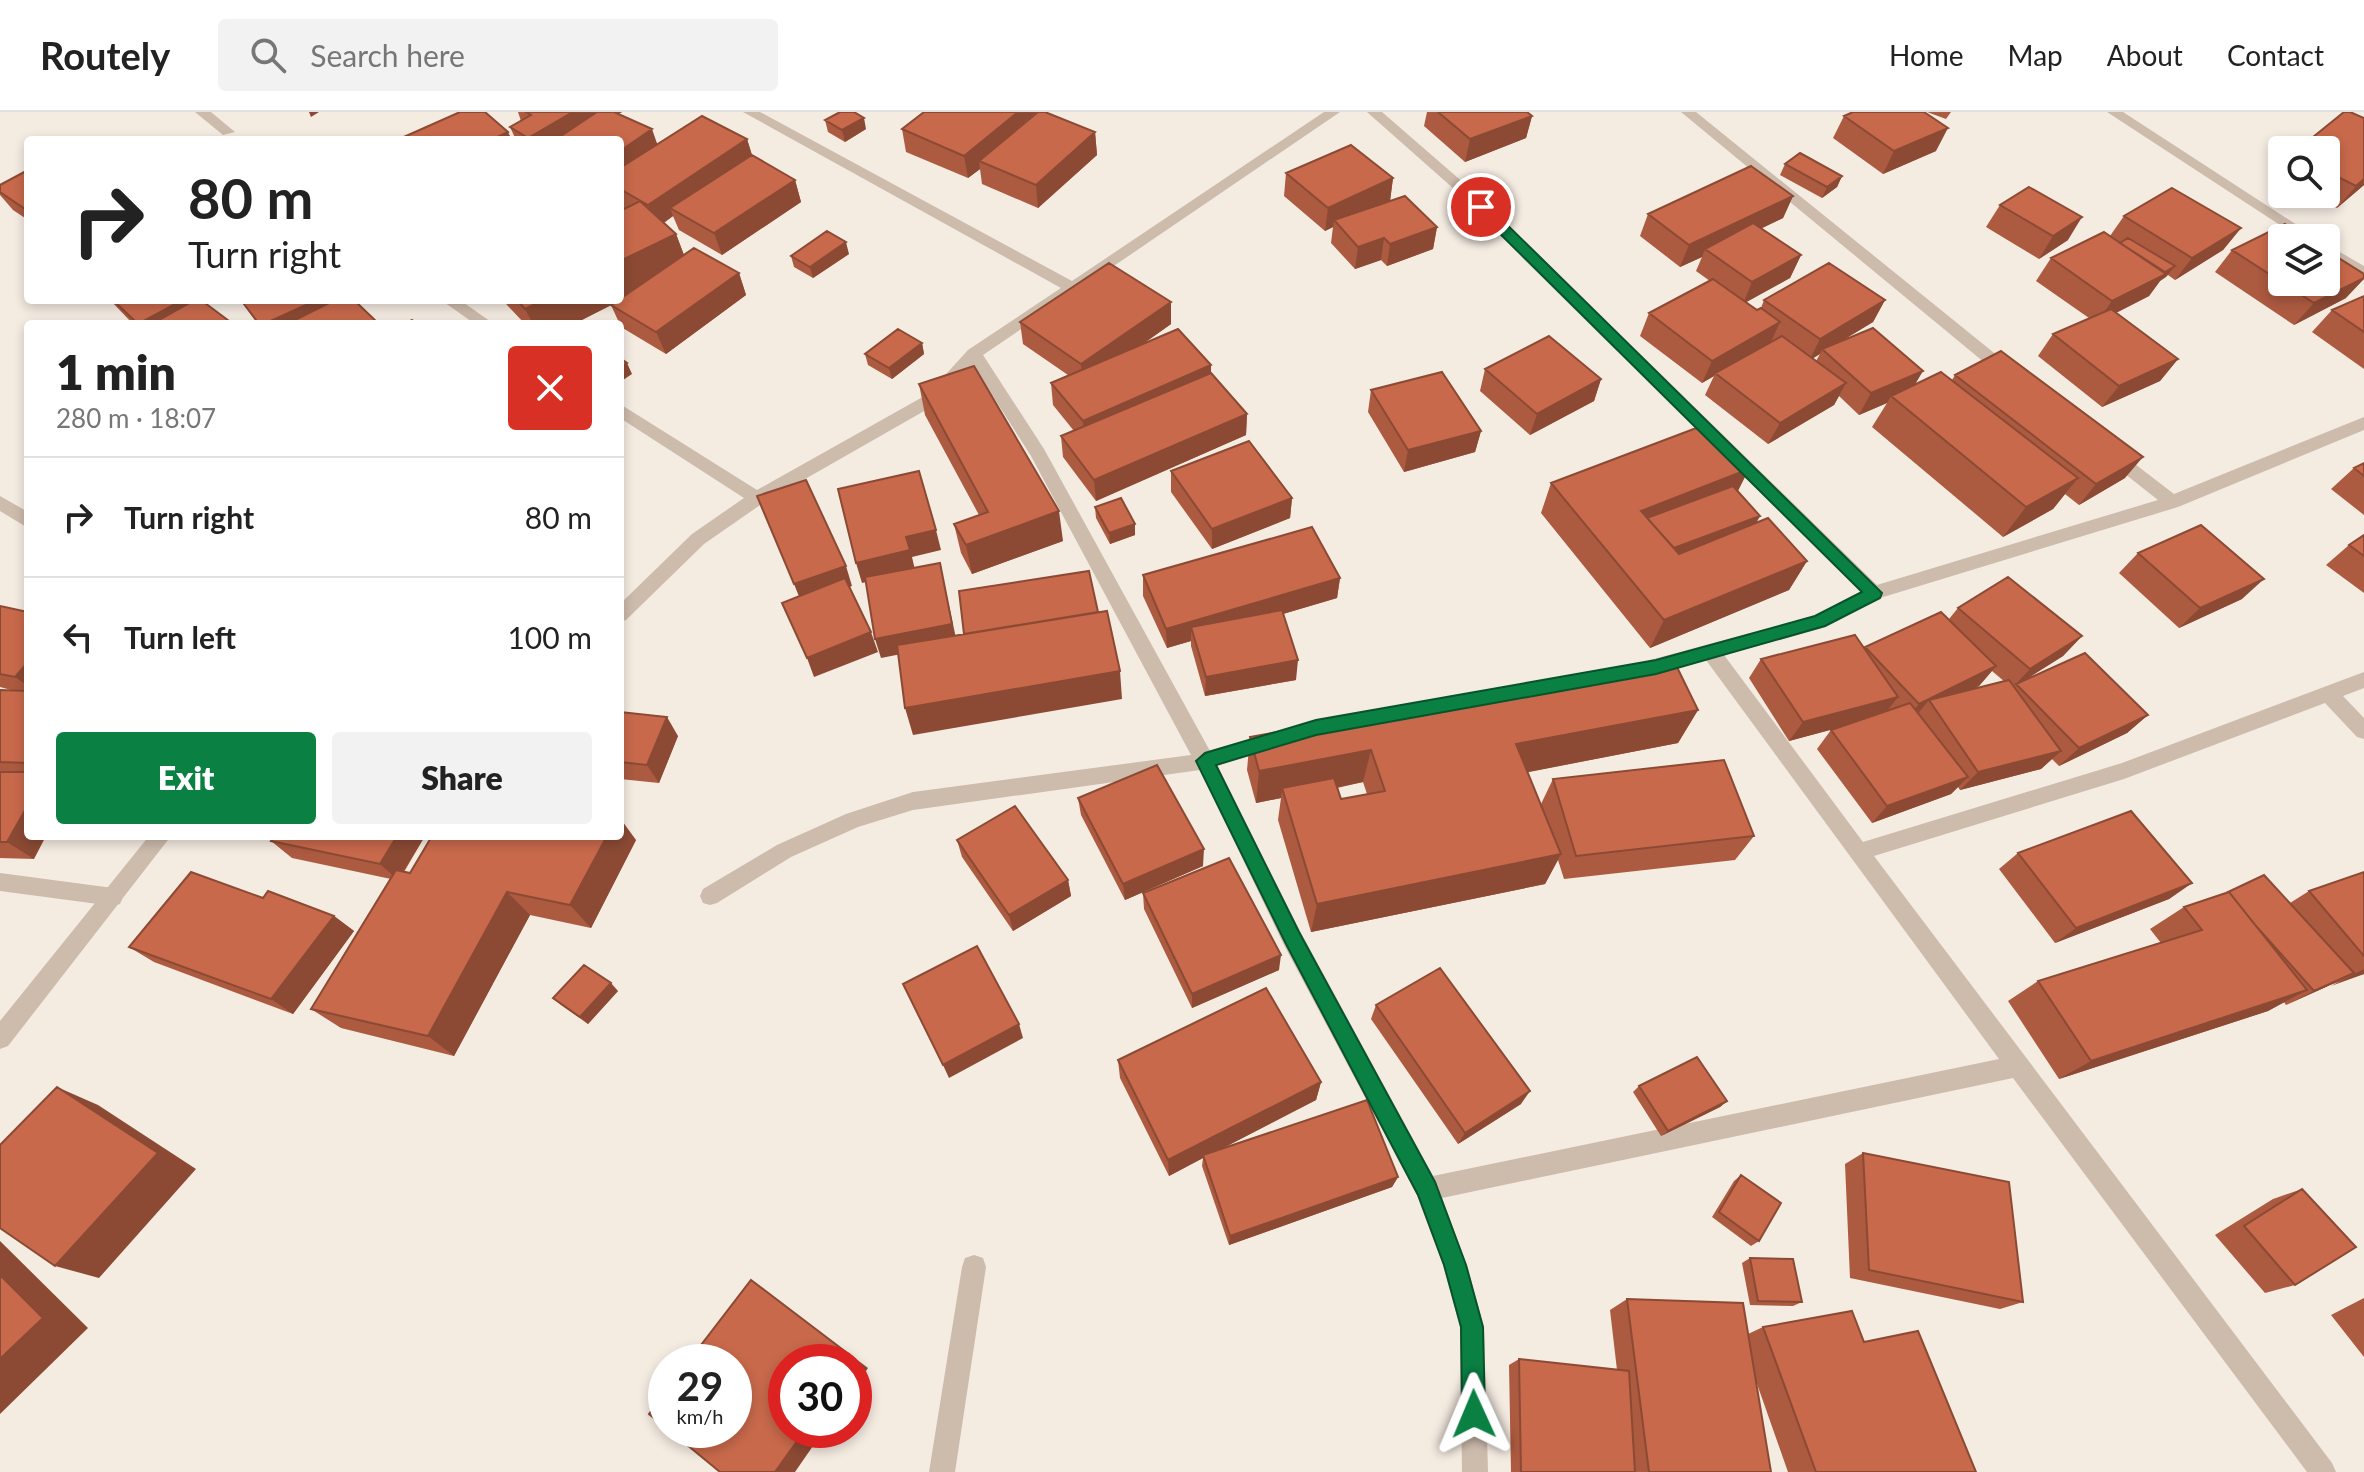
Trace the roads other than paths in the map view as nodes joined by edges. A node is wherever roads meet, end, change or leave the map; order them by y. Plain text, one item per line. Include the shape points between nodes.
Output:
1 (202, 112) edge
2 (750, 112) edge
3 (1333, 112) edge
4 (1374, 112) edge
5 (1688, 112) edge
6 (2114, 112) edge
7 (228, 132) dead end
8 (2288, 224) edge
9 (2340, 258) edge
10 (2364, 273) edge
11 (1071, 287) junction
12 (455, 304) edge
13 (480, 320) edge
14 (974, 354) junction
15 (2016, 379) edge
16 (624, 413) edge
17 (2364, 423) edge
18 (2100, 445) edge
19 (757, 498) junction
20 (0, 502) edge
21 (2172, 502) junction
22 (24, 518) edge
23 (1874, 593) junction
24 (624, 611) edge
25 (1710, 651) junction
26 (1625, 672) edge
27 (2364, 680) edge
28 (2329, 694) junction
29 (2364, 731) edge
30 (1285, 736) edge
31 (1205, 761) junction
32 (158, 840) edge
33 (1859, 852) junction
34 (0, 882) edge
35 (710, 896) dead end
36 (113, 897) junction
37 (0, 1038) edge
38 (2018, 1066) junction
39 (1427, 1189) junction
40 (974, 1267) dead end
41 (942, 1472) edge
42 (1475, 1472) edge
43 (2323, 1472) edge

1 - 7 street
2 - 11 street
3 - 11 street
4 - 23 street via 1468,194
5 - 15 street
6 - 8 street
9 - 10 street
11 - 14 street
12 - 13 street
14 - 19 street via 934,398
14 - 31 street via 1038,453
16 - 19 street
17 - 21 street
18 - 21 street
19 - 24 street via 698,539
20 - 22 street
21 - 23 street
23 - 25 street via 1819,622
25 - 26 street
25 - 33 street
27 - 28 street
28 - 29 street
28 - 33 street via 2124,771
30 - 31 street
31 - 35 street via 913,801 784,851
31 - 39 street via 1292,938
32 - 36 street
33 - 38 street
34 - 36 street
36 - 37 street
38 - 39 street
38 - 43 street
39 - 42 street via 1472,1327
40 - 41 street

